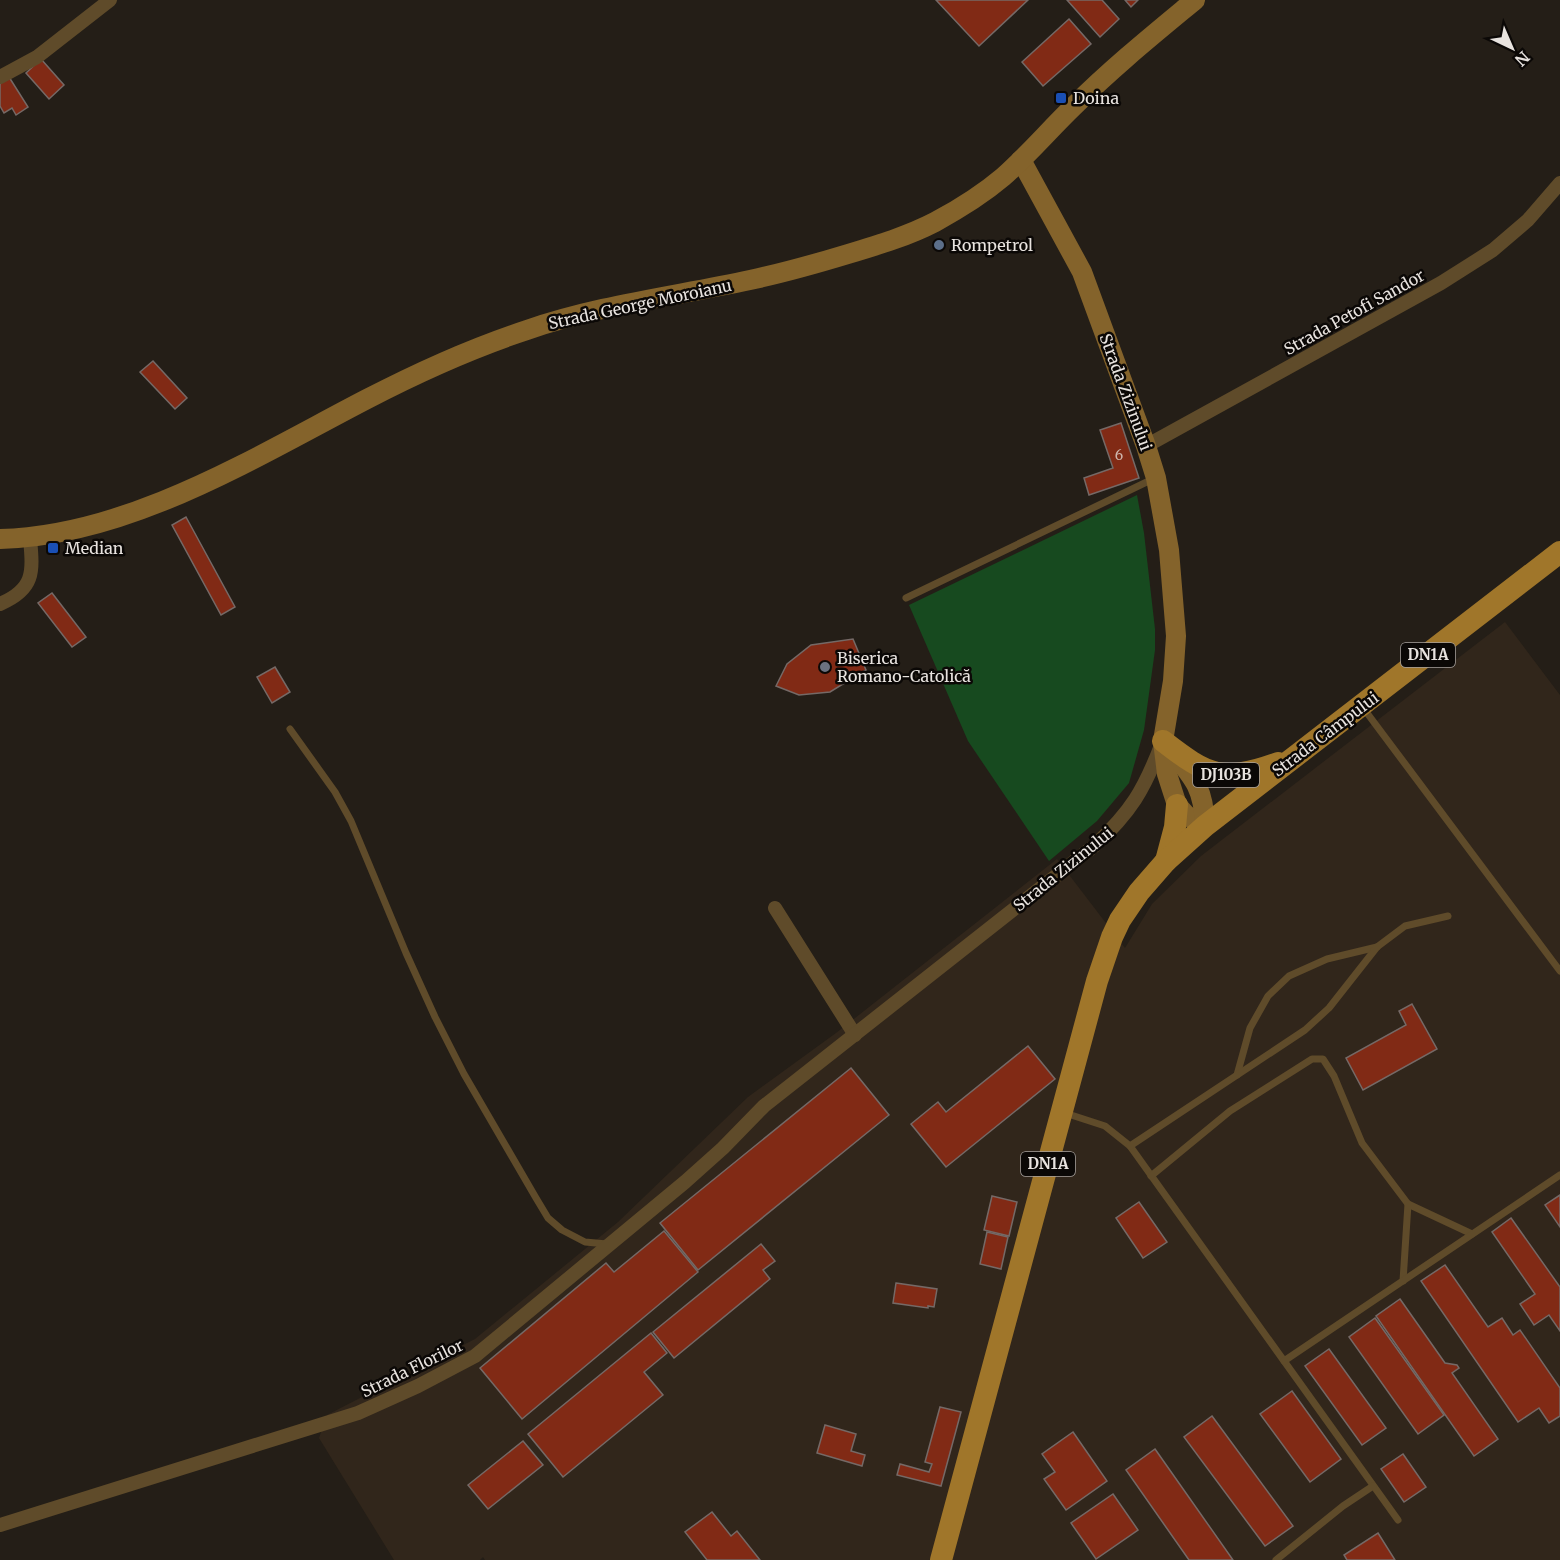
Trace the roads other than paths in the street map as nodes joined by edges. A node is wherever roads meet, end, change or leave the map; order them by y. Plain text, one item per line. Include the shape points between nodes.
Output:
1 (110, 0) edge
2 (1196, 0) edge
3 (0, 77) edge
4 (1021, 160) junction
5 (1560, 183) edge
6 (1146, 446) junction
7 (1156, 478) junction
8 (30, 538) junction
9 (0, 539) edge
10 (1560, 552) edge
11 (906, 598) dead end
12 (0, 604) edge
13 (1362, 706) junction
14 (290, 729) dead end
15 (1163, 741) junction
16 (1296, 757) junction
17 (1177, 805) junction
18 (1205, 826) junction
19 (1166, 861) junction
20 (775, 908) dead end
21 (1448, 916) dead end
22 (1377, 947) junction
23 (1560, 971) edge
24 (855, 1035) junction
25 (1237, 1076) junction
26 (764, 1106) joint
27 (1062, 1112) junction
28 (1130, 1146) junction
29 (1560, 1175) edge
30 (1151, 1176) junction
31 (1408, 1203) junction
32 (1472, 1234) junction
33 (610, 1245) junction
34 (1403, 1281) junction
35 (1284, 1361) junction
36 (1373, 1486) junction
37 (1398, 1520) dead end
38 (0, 1525) edge
39 (941, 1560) edge
40 (1276, 1560) edge

1 - 3 street via 37,57
2 - 4 main road, Strada George Moroianu via 1110,72
4 - 6 main road, Strada Zizinului / DJ103B via 1082,272
4 - 8 main road, Strada George Moroianu via 979,195 912,233 830,260 750,280 530,328 431,368 169,498 92,525
5 - 6 street, Strada Petofi Sandor via 1528,220 1493,250
6 - 7 main road, Strada Zizinului / DJ103B
7 - 11 lane
7 - 15 main road, Strada Zizinului / DJ103B via 1169,550 1176,636
8 - 9 main road, Strada George Moroianu
8 - 12 street via 30,579 24,591
10 - 13 main road, Strada Câmpului / DN1A
13 - 16 main road, Strada Câmpului / DN1A
13 - 23 lane
14 - 33 lane via 351,821 435,1017 548,1218 585,1242
15 - 16 main road, DJ103B via 1186,759 1224,775 1251,773
15 - 17 main road, DJ103B via 1167,774
15 - 18 main road, DJ103B via 1197,784 1204,803
15 - 24 street, Strada Zizinului via 1142,790 1118,824
16 - 18 main road, Strada Câmpului / DN1A
17 - 18 main road, DJ103B
17 - 19 main road, DJ103B
18 - 19 main road, Strada Câmpului / DN1A
19 - 27 main road, Strada Câmpului / DN1A via 1134,898 1112,937
20 - 24 street
21 - 22 lane via 1406,926
22 - 25 lane via 1329,1008 1305,1030
22 - 25 lane via 1327,959 1289,976 1268,996 1250,1029
24 - 26 street, Strada Zizinului
25 - 28 lane
26 - 33 street, Strada Florilor via 716,1155
27 - 28 lane via 1105,1126
27 - 39 main road, DN1A
28 - 30 lane
29 - 32 lane
30 - 31 lane via 1230,1111 1312,1059 1323,1059 1362,1143
30 - 35 lane
31 - 32 lane
31 - 34 lane
32 - 34 lane
33 - 38 street, Strada Florilor via 475,1356 409,1390 358,1413
34 - 35 lane
35 - 36 lane
36 - 37 lane
36 - 40 lane

